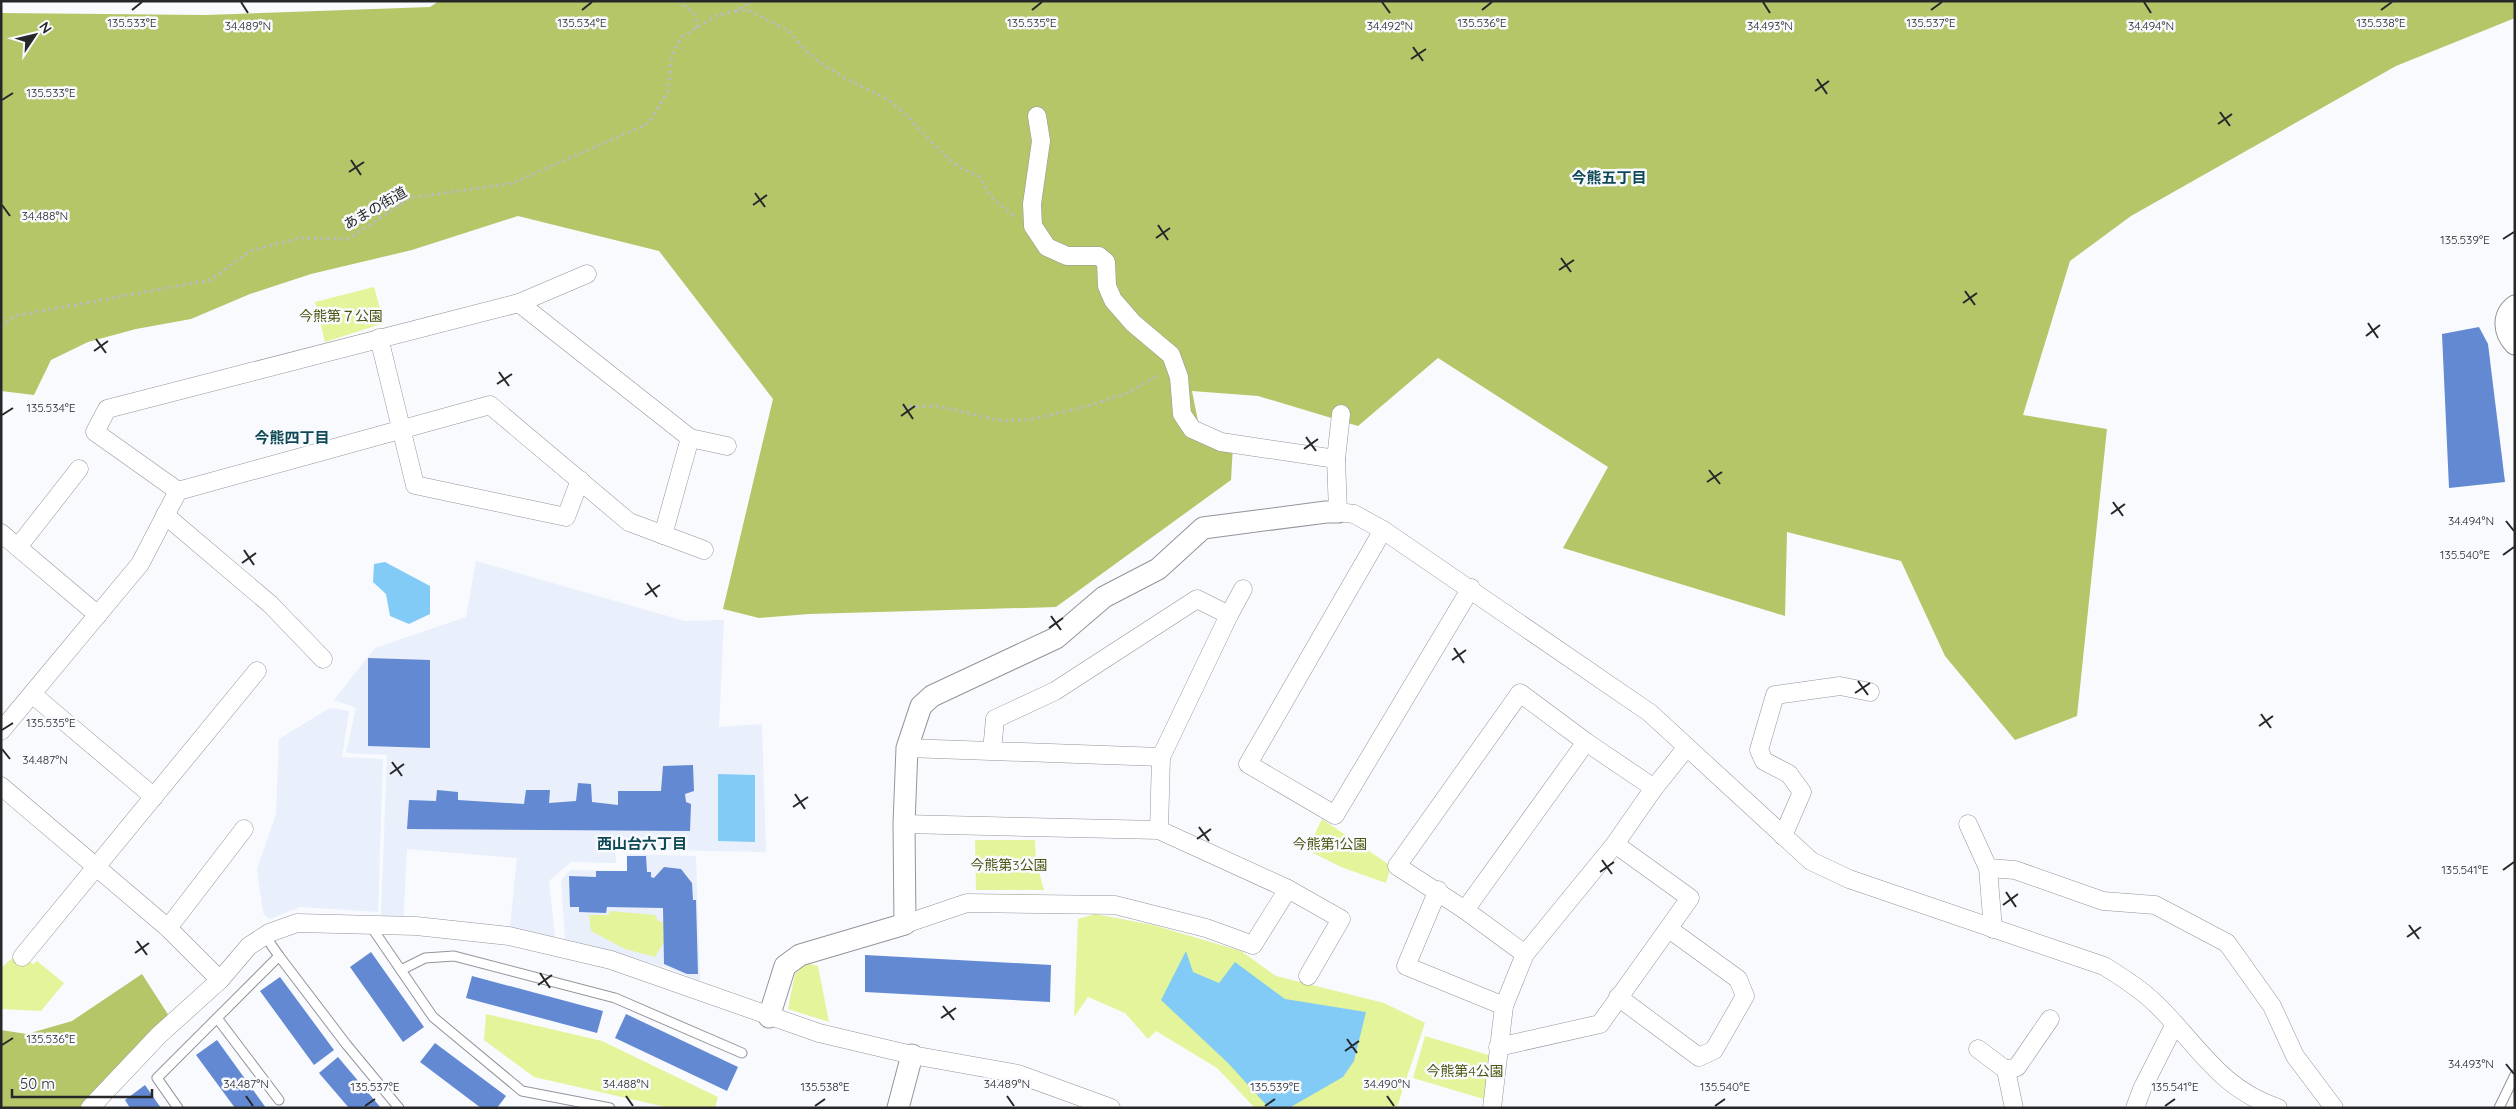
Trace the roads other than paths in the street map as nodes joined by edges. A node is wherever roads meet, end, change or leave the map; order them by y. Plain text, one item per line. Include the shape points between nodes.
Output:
1 (1036, 116) dead end
2 (586, 274) dead end
3 (519, 303) junction
4 (2515, 306) edge
5 (380, 338) junction
6 (2515, 344) edge
7 (1341, 414) dead end
8 (402, 428) junction
9 (690, 438) junction
10 (728, 446) dead end
11 (1336, 459) junction
12 (79, 469) dead end
13 (580, 480) junction
14 (178, 491) junction
15 (1338, 512) junction
16 (165, 515) junction
17 (1383, 530) junction
18 (1, 533) edge
19 (663, 535) junction
20 (18, 547) junction
21 (704, 550) dead end
22 (1471, 588) junction
23 (1243, 589) dead end
24 (98, 614) junction
25 (1229, 616) junction
26 (323, 659) dead end
27 (257, 671) dead end
28 (1870, 692) dead end
29 (32, 694) junction
30 (1, 731) edge
31 (1586, 742) junction
32 (1687, 747) junction
33 (907, 748) junction
34 (992, 751) junction
35 (1161, 757) junction
36 (1, 786) edge
37 (1654, 788) junction
38 (154, 797) junction
39 (904, 824) junction
40 (1968, 824) dead end
41 (244, 829) dead end
42 (1159, 830) junction
43 (1783, 836) junction
44 (1615, 844) junction
45 (97, 867) junction
46 (1988, 868) junction
47 (1288, 888) junction
48 (1438, 890) junction
49 (1465, 910) junction
50 (905, 924) junction
51 (370, 925) junction
52 (168, 928) junction
53 (1993, 929) junction
54 (1668, 930) junction
55 (265, 936) junction
56 (1525, 954) junction
57 (279, 956) junction
58 (22, 957) dead end
59 (401, 970) junction
60 (1308, 976) dead end
61 (220, 980) junction
62 (1618, 997) junction
63 (1504, 1006) junction
64 (768, 1017) junction
65 (217, 1018) junction
66 (2050, 1018) dead end
67 (2175, 1024) junction
68 (1498, 1047) junction
69 (1978, 1049) dead end
70 (742, 1052) dead end
71 (912, 1055) junction
72 (2006, 1070) junction
73 (2515, 1075) edge
74 (279, 1100) dead end
75 (90, 1108) edge
76 (178, 1108) edge
77 (399, 1108) edge
78 (610, 1108) edge
79 (898, 1108) edge
80 (1111, 1108) edge
81 (1492, 1108) edge
82 (2014, 1108) edge
83 (2135, 1108) edge
84 (2278, 1108) edge
85 (2334, 1108) edge
86 (2499, 1108) edge

1 - 11 street via 1041,141 1032,204 1033,226 1047,247 1066,256 1100,256 1106,262 1107,286 1113,300 1133,323 1171,354 1182,414 1192,429 1221,442
2 - 3 street
3 - 5 street
3 - 9 street
4 - 6 street via 2505,324 2509,338
5 - 8 street
5 - 14 street via 107,409 95,432
7 - 11 street
8 - 13 street via 490,405
8 - 13 street via 415,486 566,517
8 - 14 street
9 - 10 street
9 - 19 street
11 - 15 street
12 - 20 street
13 - 19 street via 629,522
14 - 16 street
15 - 17 street via 1354,514
15 - 33 street via 1203,528 1158,569 1104,597 1056,638 932,696 921,706
16 - 24 street via 140,564
16 - 26 street via 270,604
17 - 22 street
17 - 22 street via 1248,764 1335,814
18 - 20 street
19 - 21 street
20 - 24 street
22 - 32 street via 1650,713
23 - 25 street
24 - 29 street
25 - 34 street via 1197,599 1055,691 995,719
25 - 35 street
27 - 38 street
28 - 43 street via 1840,686 1775,695 1759,750 1764,761 1788,774 1802,792
29 - 30 street
29 - 38 street
31 - 37 street
31 - 48 street via 1520,694 1397,866
31 - 49 street
32 - 37 street
32 - 43 street
33 - 34 street
33 - 39 street
34 - 35 street
35 - 42 street
36 - 45 street
37 - 44 street
38 - 45 street
39 - 42 street
39 - 50 street
40 - 46 street
41 - 52 street
42 - 47 street
43 - 53 street via 1811,861 1849,880
44 - 54 street via 1690,898
44 - 56 street
45 - 52 street
45 - 58 street
46 - 53 street
46 - 85 street via 2015,870 2103,901 2156,905 2227,943 2272,1006 2295,1056
47 - 50 street via 1252,945 1206,928 1115,905 967,903
47 - 60 street via 1341,919
48 - 49 street
48 - 63 street via 1406,966
49 - 56 street
50 - 64 street via 800,954 785,966
51 - 55 street via 297,923
51 - 59 lane
51 - 64 street via 416,926 518,938 611,960
52 - 61 street
53 - 67 street via 2104,966 2136,987
54 - 62 street
54 - 62 street via 1738,979 1745,996 1714,1050 1699,1057
55 - 57 lane
55 - 61 street via 249,946
56 - 63 street
57 - 65 lane
57 - 77 lane
59 - 70 lane via 425,958 454,956 615,998
59 - 78 lane via 439,1023 522,1091
61 - 75 street via 159,1035
62 - 68 street via 1600,1024
63 - 68 street
64 - 71 street
65 - 74 lane
65 - 76 lane via 157,1078
66 - 72 street via 2017,1067
67 - 83 street
67 - 84 street via 2225,1080 2255,1100
68 - 81 street
69 - 72 street
71 - 79 street
71 - 80 street via 1018,1074
72 - 82 street
73 - 86 lane

